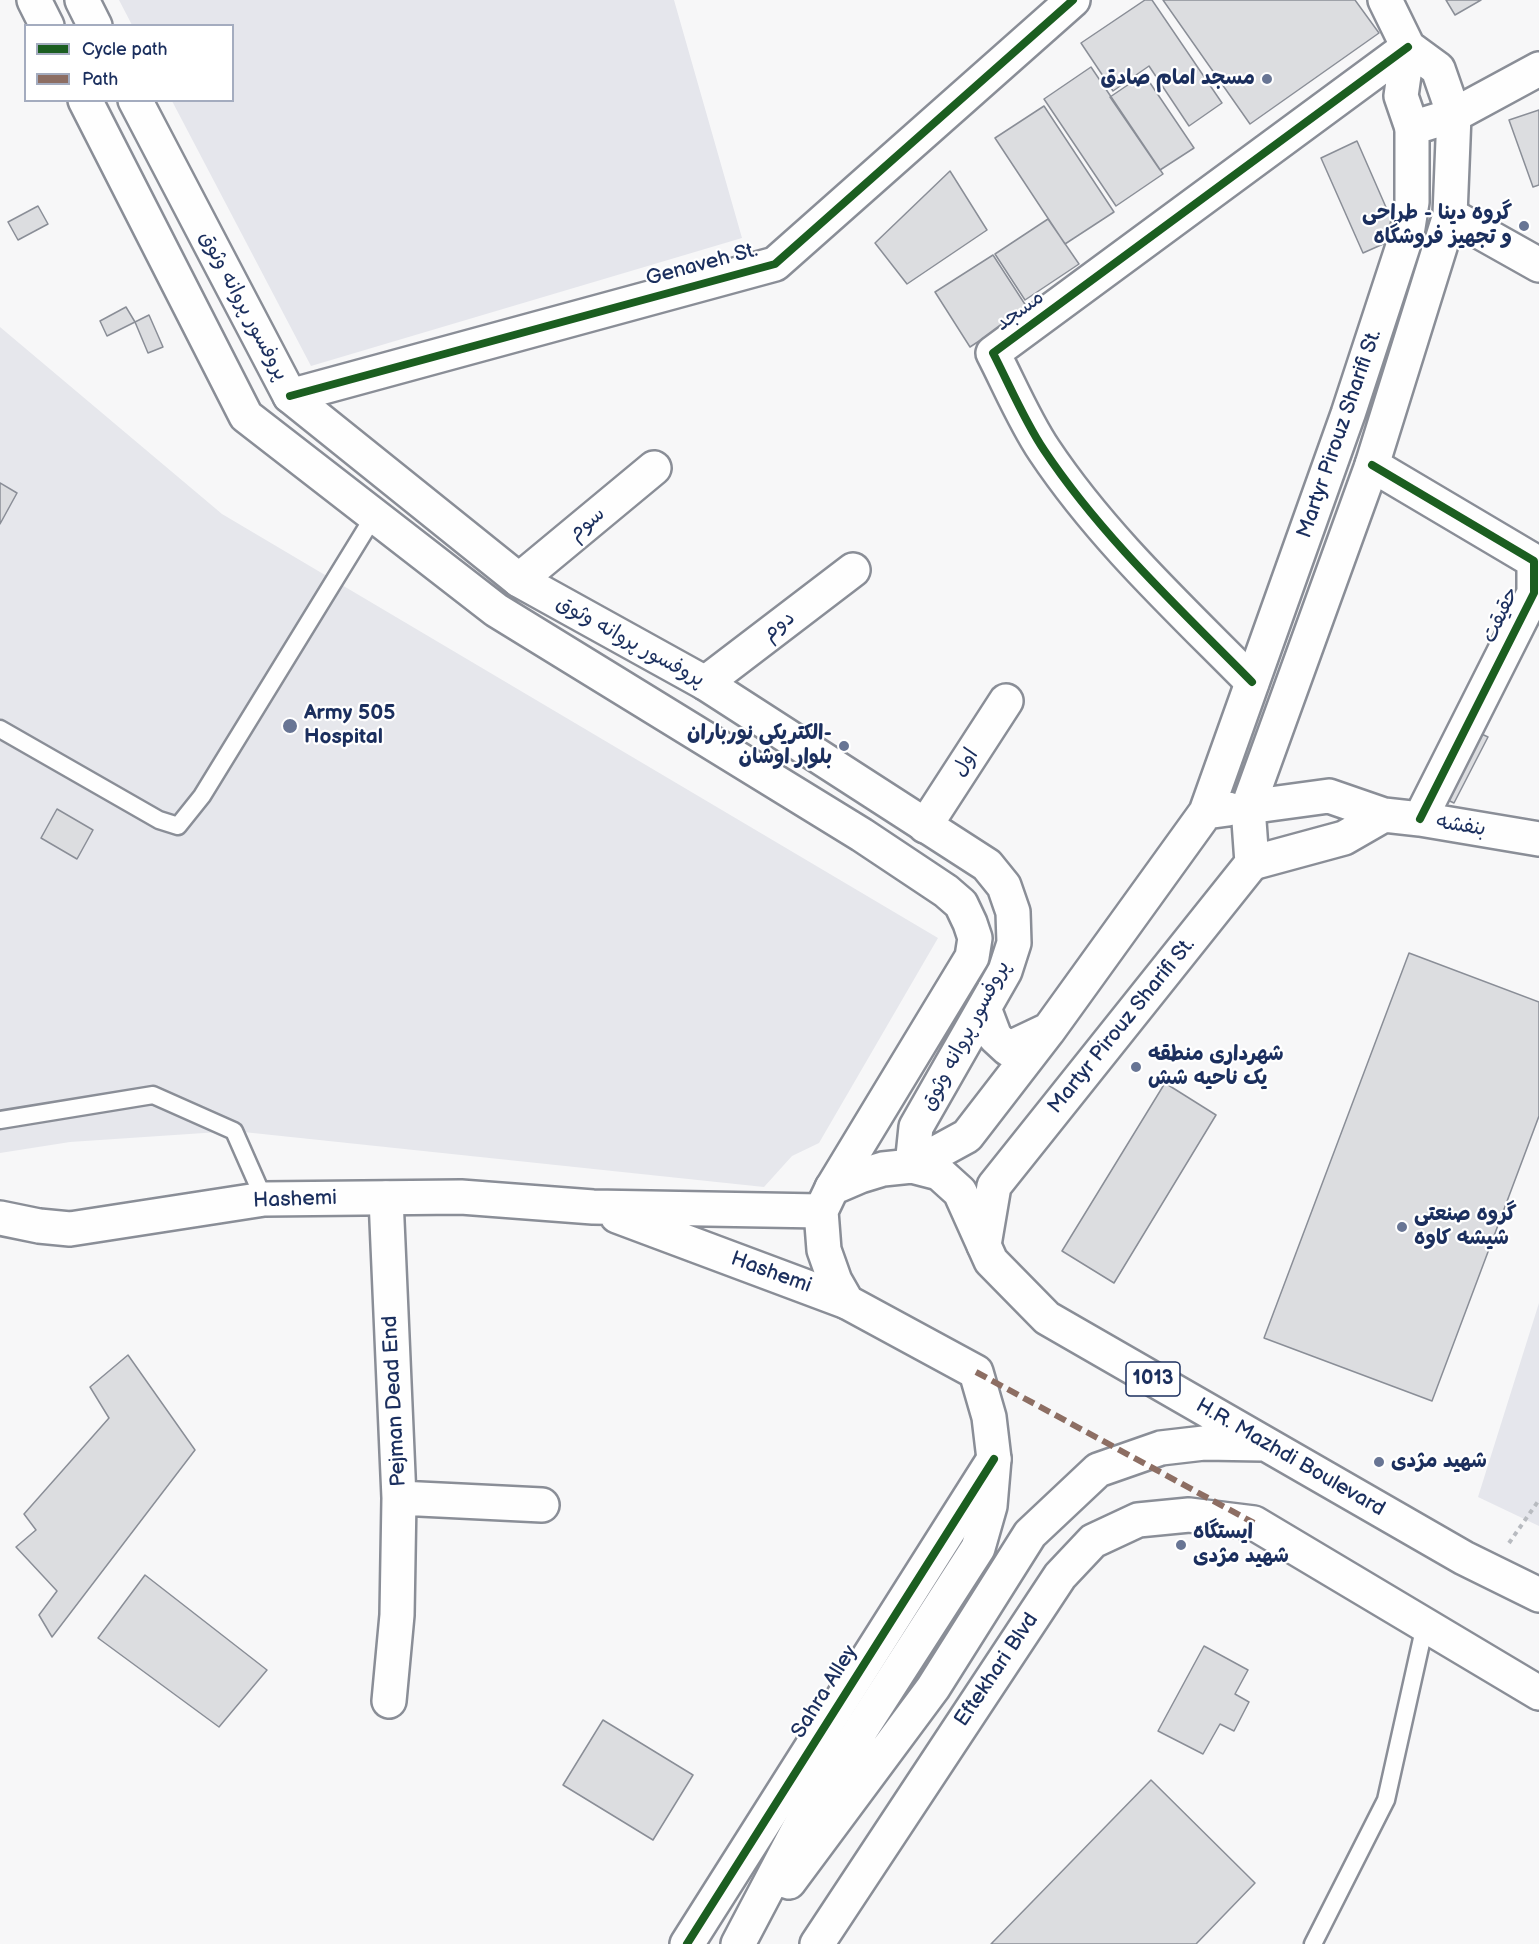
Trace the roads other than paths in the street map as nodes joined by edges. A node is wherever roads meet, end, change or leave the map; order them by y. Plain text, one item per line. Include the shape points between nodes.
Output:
1 (34, 0) edge
2 (81, 0) edge
3 (1073, 0) edge
4 (1385, 0) edge
5 (45, 24) edge
6 (94, 24) edge
7 (1408, 47) junction
8 (1539, 69) edge
9 (86, 102) edge
10 (136, 102) edge
11 (1454, 115) junction
12 (1412, 129) junction
13 (1412, 202) junction
14 (1450, 215) junction
15 (1539, 265) edge
16 (290, 396) junction
17 (246, 416) junction
18 (1337, 447) junction
19 (1372, 465) junction
20 (654, 468) dead end
21 (397, 481) junction
22 (374, 516) junction
23 (853, 570) dead end
24 (519, 580) junction
25 (496, 610) junction
26 (1252, 682) junction
27 (705, 683) junction
28 (1006, 701) dead end
29 (679, 722) junction
30 (0, 729) edge
31 (1248, 807) junction
32 (1206, 812) junction
33 (1383, 815) junction
34 (1420, 819) junction
35 (925, 826) junction
36 (1539, 839) edge
37 (1252, 863) junction
38 (984, 1008) junction
39 (1048, 1031) junction
40 (0, 1120) edge
41 (912, 1166) junction
42 (386, 1198) junction
43 (264, 1199) junction
44 (827, 1200) junction
45 (593, 1207) junction
46 (0, 1218) edge
47 (984, 1245) junction
48 (847, 1302) junction
49 (1267, 1444) junction
50 (994, 1459) junction
51 (399, 1498) junction
52 (542, 1505) dead end
53 (1539, 1595) edge
54 (1425, 1625) junction
55 (1539, 1694) edge
56 (389, 1701) dead end
57 (858, 1881) junction
58 (687, 1944) edge
59 (738, 1944) edge
60 (744, 1944) edge
61 (818, 1944) edge
62 (841, 1944) edge
63 (1313, 1944) edge

1 - 5 main road
2 - 6 main road
3 - 16 main road, Genaveh St. via 775,264
4 - 7 main road, Martyr Pirouz Sharifi St.
7 - 11 main road, Martyr Pirouz Sharifi St. via 1438,69
7 - 12 main road, Martyr Pirouz Sharifi St. via 1401,96
7 - 26 main road, مسجد via 993,353 1043,449 1080,500 1120,550
8 - 11 main road
9 - 17 main road
10 - 16 main road, پروفسور پروانه وثوق
11 - 12 main road
11 - 14 main road, Martyr Pirouz Sharifi St.
12 - 13 main road, Martyr Pirouz Sharifi St.
13 - 14 main road
13 - 18 main road, Martyr Pirouz Sharifi St. via 1407,234
14 - 15 main road
14 - 19 main road, Martyr Pirouz Sharifi St.
16 - 17 main road, Genaveh St.
16 - 21 main road, پروفسور پروانه وثوق
17 - 22 main road, پروفسور پروانه وثوق
18 - 19 main road
18 - 26 main road, Martyr Pirouz Sharifi St.
19 - 31 main road, Martyr Pirouz Sharifi St.
19 - 34 main road, حقیقت via 1534,561 1534,593
20 - 24 main road, سوم
21 - 22 main road
21 - 24 main road, پروفسور پروانه وثوق
22 - 25 main road, پروفسور پروانه وثوق
22 - 30 lane via 202,796 178,825 159,820
23 - 27 main road, دوم
24 - 25 main road, سوم
24 - 27 main road, پروفسور پروانه وثوق
25 - 29 main road, پروفسور پروانه وثوق
26 - 32 main road, Martyr Pirouz Sharifi St.
27 - 29 main road, دوم
27 - 35 main road, پروفسور پروانه وثوق
28 - 35 main road, اول
29 - 44 main road, پروفسور پروانه وثوق via 946,891 961,904 975,938 972,957
31 - 32 main road
31 - 33 main road via 1329,796
31 - 37 main road, Martyr Pirouz Sharifi St.
32 - 39 main road, Martyr Pirouz Sharifi St.
33 - 34 main road, بنفشه
33 - 37 main road via 1344,838
34 - 36 main road, بنفشه
35 - 38 main road, پروفسور پروانه وثوق via 987,865 1005,886 1013,912 1014,943 1005,971
37 - 47 main road, Martyr Pirouz Sharifi St. via 994,1186
38 - 39 main road via 995,1037 1008,1049
38 - 41 main road, پروفسور پروانه وثوق via 916,1127
39 - 41 main road, Martyr Pirouz Sharifi St. via 967,1136
40 - 43 lane via 153,1095 234,1131
41 - 44 main road, H.R. Mazhdi Boulevard / 1013 via 860,1176
41 - 47 main road, H.R. Mazhdi Boulevard / 1013 via 939,1173 960,1192
42 - 43 main road, Hashemi
42 - 45 main road, Hashemi via 461,1197
42 - 51 main road, Pejman Dead End
43 - 46 main road, Hashemi via 70,1229
44 - 45 main road, Hashemi
44 - 48 main road via 824,1250
45 - 48 main road, Hashemi
47 - 49 main road, H.R. Mazhdi Boulevard / 1013 via 991,1261 1047,1318
48 - 50 main road via 976,1372 989,1417
49 - 53 main road, H.R. Mazhdi Boulevard / 1013 via 1464,1558
49 - 60 main road via 1204,1443 1161,1448 1098,1470 1030,1534 933,1688
50 - 58 main road, Sahra Alley
50 - 59 main road via 990,1506 978,1548 806,1815
51 - 52 main road, Pejman Dead End
51 - 56 main road via 397,1616
54 - 55 main road
54 - 57 main road, Eftekhari Blvd via 1254,1523 1189,1515 1138,1520 1093,1541 1060,1576
54 - 63 lane via 1386,1800
57 - 61 main road, Eftekhari Blvd
57 - 62 main road

